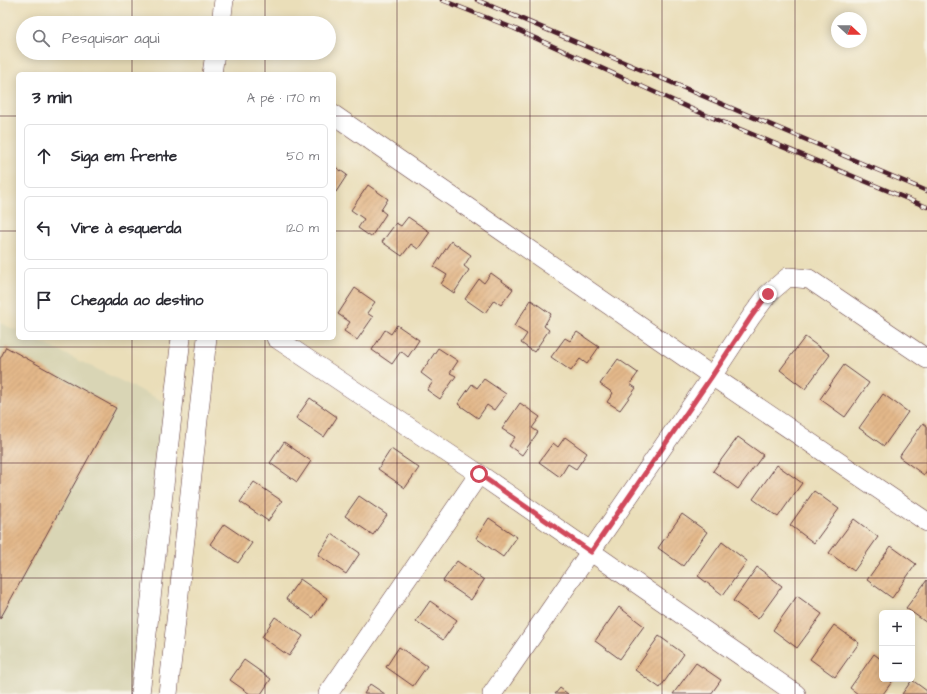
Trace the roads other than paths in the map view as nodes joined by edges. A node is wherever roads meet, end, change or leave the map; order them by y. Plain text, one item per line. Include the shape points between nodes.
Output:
1 (224, 0) edge
2 (221, 16) edge
3 (215, 60) edge
4 (212, 72) edge
5 (336, 116) edge
6 (181, 340) edge
7 (207, 340) edge
8 (279, 340) edge
9 (927, 359) edge
10 (712, 376) junction
11 (479, 474) junction
12 (927, 522) edge
13 (591, 552) junction
14 (173, 691) edge
15 (140, 694) edge
16 (328, 694) edge
17 (492, 694) edge
18 (796, 694) edge

1 - 2 street
3 - 4 street
5 - 10 street
6 - 15 street
7 - 14 street
8 - 11 street
9 - 10 street via 809,279 788,277 768,294
10 - 12 street
10 - 13 street
11 - 13 street
11 - 16 street
13 - 17 street
13 - 18 street

